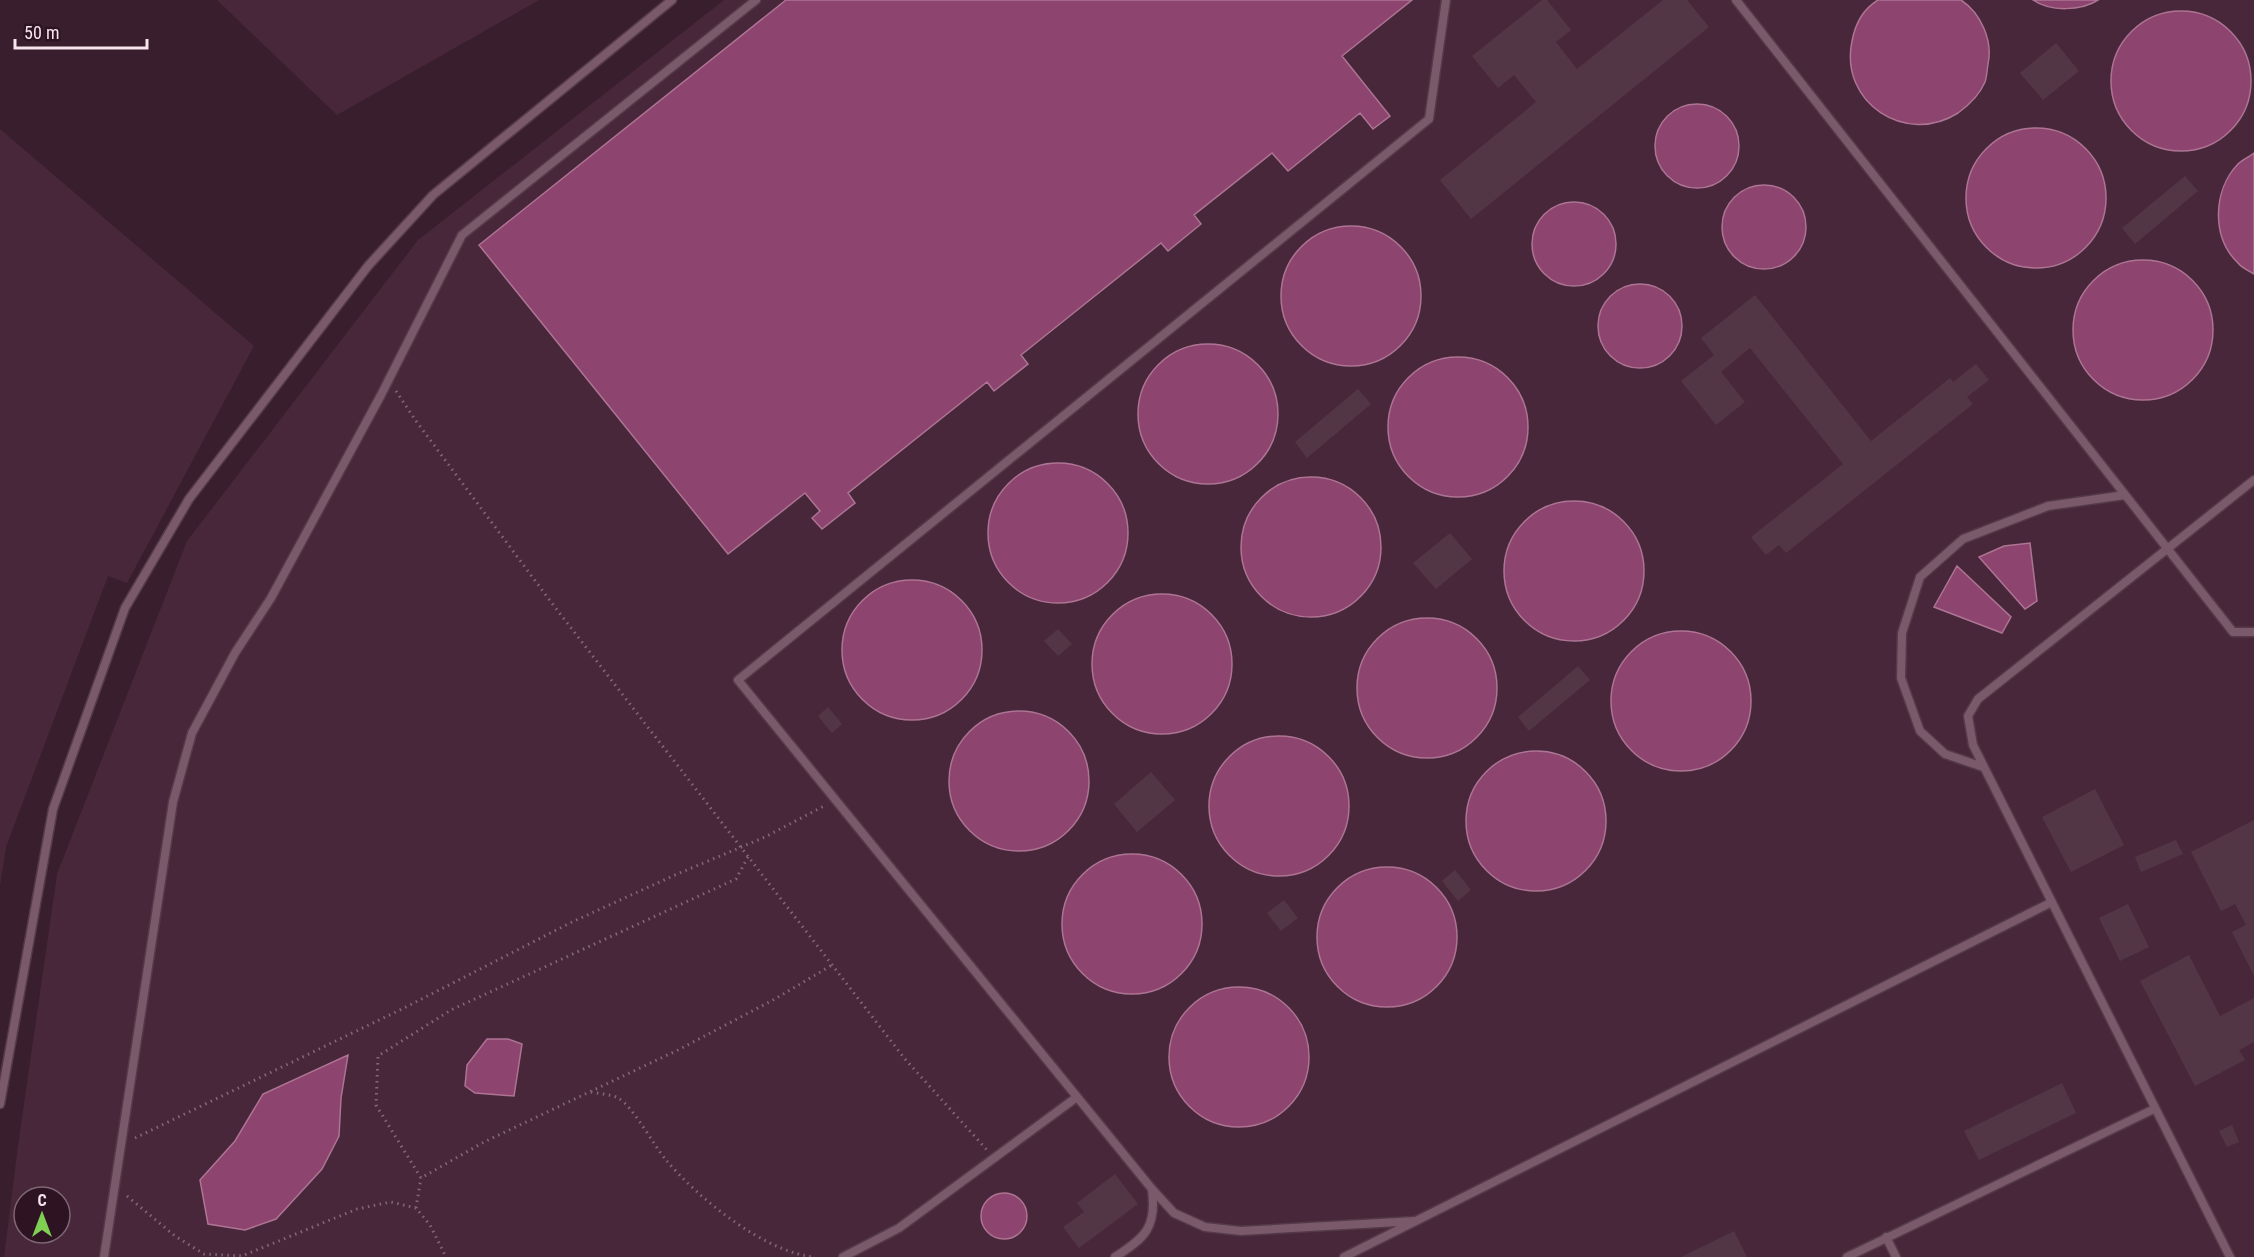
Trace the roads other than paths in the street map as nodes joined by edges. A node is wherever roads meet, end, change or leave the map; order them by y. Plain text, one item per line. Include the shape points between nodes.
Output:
1 (672, 0) edge
2 (756, 0) edge
3 (1446, 0) edge
4 (1736, 0) edge
5 (2254, 480) edge
6 (2125, 495) junction
7 (2167, 549) junction
8 (2254, 632) edge
9 (1983, 767) junction
10 (2052, 902) junction
11 (1077, 1097) junction
12 (0, 1104) edge
13 (2154, 1109) junction
14 (1152, 1189) junction
15 (1415, 1221) junction
16 (1886, 1237) junction
17 (104, 1257) edge
18 (843, 1257) edge
19 (1115, 1257) edge
20 (1344, 1257) edge
21 (1847, 1257) edge
22 (1896, 1257) edge
23 (2230, 1257) edge

1 - 12 lane via 433,195 368,266 189,500 125,608 53,809
2 - 17 lane via 462,235 271,598 235,653 192,733 173,802
3 - 11 lane via 1429,119 738,680
4 - 6 lane
5 - 7 lane
6 - 7 lane
6 - 9 lane via 2048,506 1963,539 1920,577 1902,633 1901,678 1920,731 1945,754
7 - 8 lane via 2233,632
7 - 9 lane via 1978,699 1968,716 1972,745
9 - 10 lane
10 - 13 lane
10 - 15 lane
11 - 14 lane
11 - 18 lane via 899,1228
13 - 16 lane
13 - 23 lane
14 - 15 lane via 1174,1213 1204,1227 1241,1231
14 - 19 lane via 1155,1207 1151,1225 1132,1246
15 - 20 lane
16 - 21 lane
16 - 22 lane

